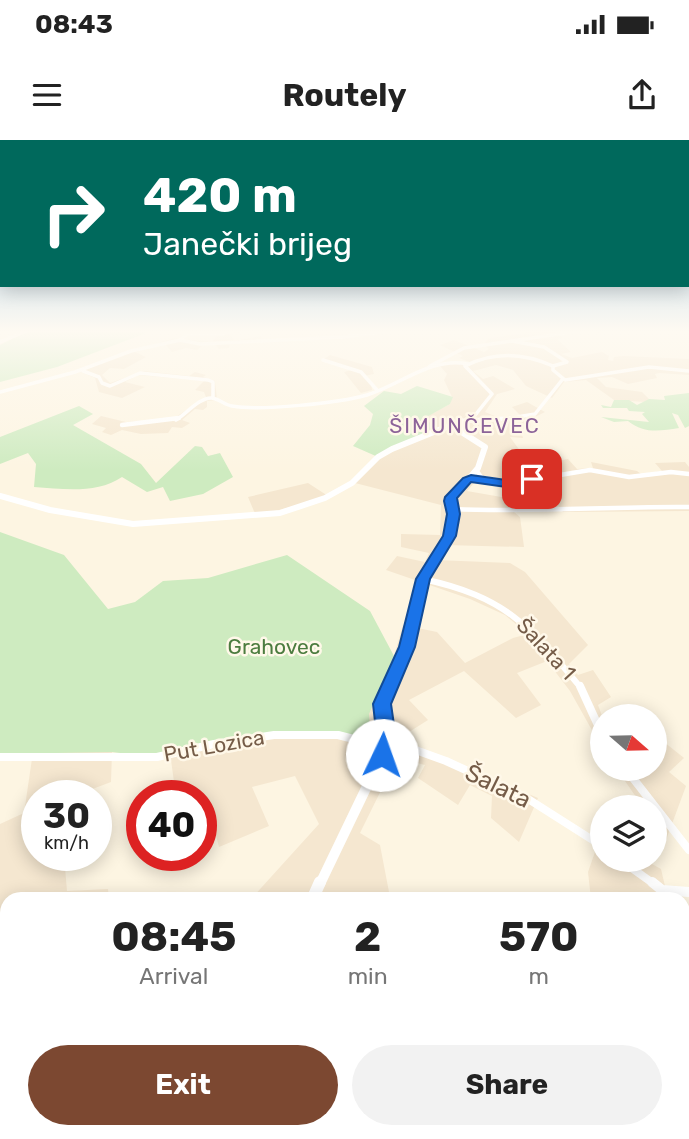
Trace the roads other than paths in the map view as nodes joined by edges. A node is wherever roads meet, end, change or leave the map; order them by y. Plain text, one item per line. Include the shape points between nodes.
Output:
1 (57, 377) edge
2 (98, 377) edge
3 (128, 377) edge
4 (175, 377) edge
5 (366, 377) edge
6 (410, 377) edge
7 (474, 377) edge
8 (559, 377) edge
9 (585, 377) edge
10 (562, 380) junction
11 (373, 383) junction
12 (394, 383) junction
13 (377, 390) junction
14 (0, 392) edge
15 (213, 398) junction
16 (472, 419) junction
17 (461, 421) junction
18 (122, 425) dead end
19 (476, 470) junction
20 (689, 474) edge
21 (482, 478) junction
22 (467, 480) junction
23 (0, 496) edge
24 (689, 507) edge
25 (453, 509) junction
26 (423, 579) junction
27 (590, 706) edge
28 (385, 747) junction
29 (0, 757) edge
30 (635, 781) edge
31 (590, 838) edge
32 (689, 850) edge
33 (634, 872) edge
34 (316, 892) edge
35 (657, 892) edge

1 - 14 street
2 - 3 street via 110,386
4 - 15 street via 213,382
5 - 11 street
6 - 12 street
7 - 16 street via 492,394
8 - 10 street
9 - 10 street
10 - 16 street via 535,414
11 - 12 street
11 - 13 street
12 - 13 street
13 - 15 street via 295,405 231,406
15 - 18 street via 177,420
16 - 17 street
17 - 19 street via 463,433 485,447
17 - 23 street via 392,449 352,484 325,498 280,513 133,524 63,513
19 - 21 street
19 - 22 street
20 - 21 street via 629,477 590,470 512,483
21 - 22 street
22 - 25 street via 450,501
24 - 25 street via 514,512
25 - 26 street via 449,536
26 - 27 street, Šalata 1 via 498,604 522,620 583,690
26 - 28 street via 407,647 382,704
28 - 29 street, Put Lozica via 338,735 274,735 157,757
28 - 31 street, Šalata via 410,748 446,761 524,797
28 - 34 street
30 - 32 street
33 - 35 street

